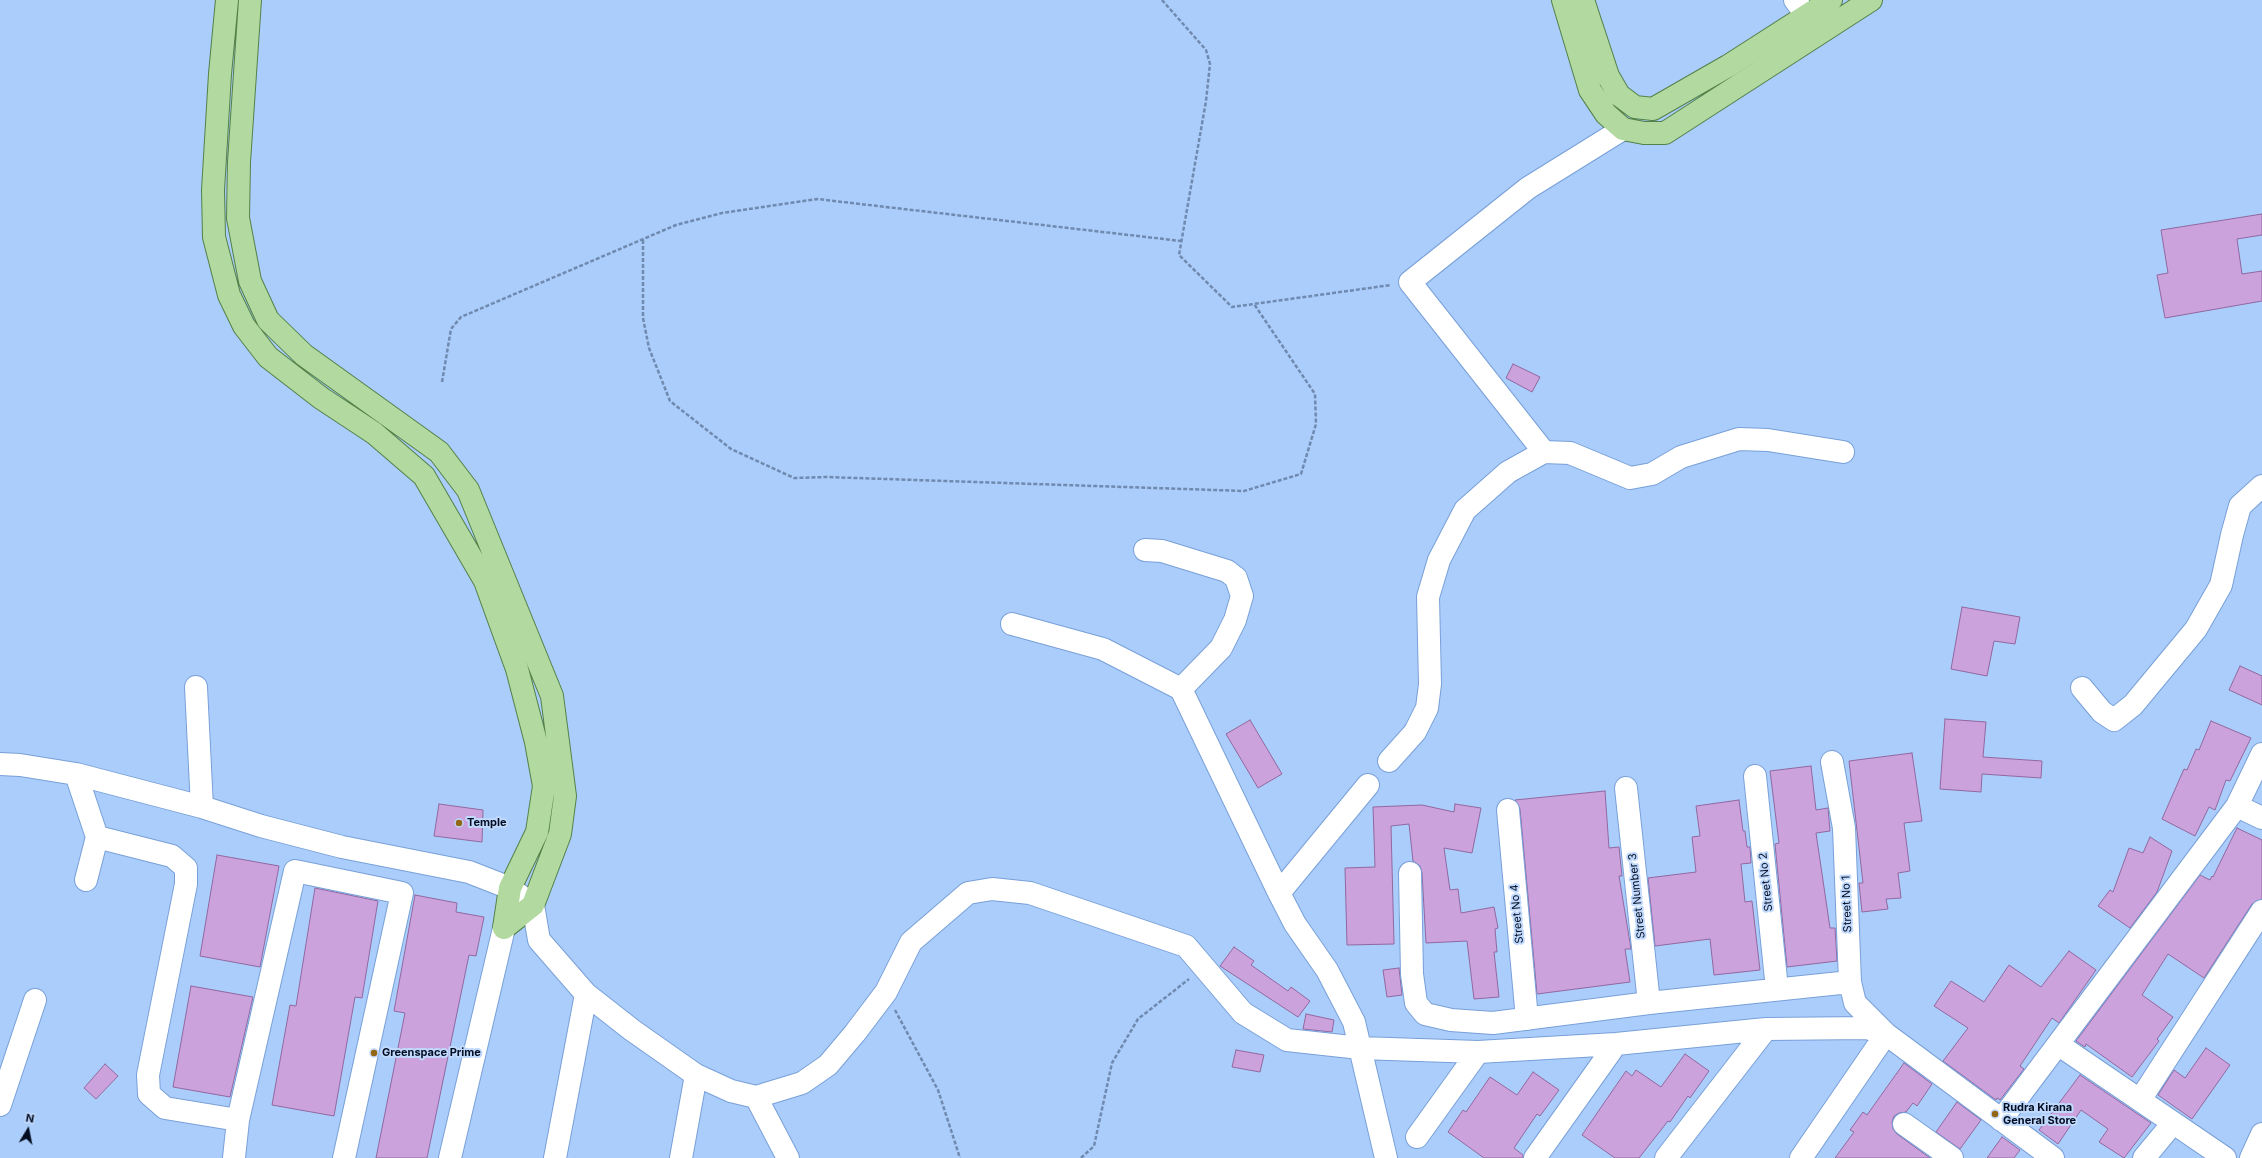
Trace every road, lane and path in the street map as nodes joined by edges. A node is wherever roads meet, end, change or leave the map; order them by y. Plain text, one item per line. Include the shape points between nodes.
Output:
1 (227, 0) edge
2 (250, 0) edge
3 (1162, 0) edge
4 (1563, 0) edge
5 (1583, 0) edge
6 (1831, 0) edge
7 (1871, 0) edge
8 (1800, 8) edge
9 (1623, 128) junction
10 (643, 240) junction
11 (1181, 241) junction
12 (1410, 282) junction
13 (1254, 304) junction
14 (442, 382) dead end
15 (1544, 452) junction
16 (1843, 452) dead end
17 (2262, 486) edge
18 (1145, 550) dead end
19 (1012, 624) dead end
20 (196, 687) dead end
21 (2082, 688) dead end
22 (1181, 689) junction
23 (2262, 754) edge
24 (1389, 761) dead end
25 (1832, 762) dead end
26 (0, 764) edge
27 (76, 774) junction
28 (1755, 776) dead end
29 (1368, 785) dead end
30 (1626, 788) dead end
31 (2237, 806) junction
32 (202, 807) junction
33 (1508, 810) dead end
34 (2262, 818) edge
35 (97, 837) junction
36 (1410, 873) dead end
37 (86, 880) dead end
38 (510, 888) junction
39 (1279, 893) junction
40 (533, 905) junction
41 (2262, 911) edge
42 (504, 928) junction
43 (1205, 967) junction
44 (1850, 982) junction
45 (1777, 989) junction
46 (886, 992) junction
47 (586, 994) junction
48 (35, 1000) dead end
49 (1649, 1003) junction
50 (1527, 1019) junction
51 (1766, 1029) junction
52 (1886, 1034) junction
53 (1616, 1044) junction
54 (2058, 1045) junction
55 (1360, 1048) junction
56 (1478, 1052) junction
57 (696, 1075) junction
58 (756, 1097) junction
59 (2140, 1100) junction
60 (0, 1105) edge
61 (238, 1120) junction
62 (2001, 1120) junction
63 (2173, 1122) junction
64 (1904, 1124) dead end
65 (2262, 1134) edge
66 (1417, 1137) dead end
67 (234, 1158) edge
68 (344, 1158) edge
69 (450, 1158) edge
70 (555, 1158) edge
71 (681, 1158) edge
72 (788, 1158) edge
73 (960, 1158) edge
74 (1081, 1158) edge
75 (1386, 1158) edge
76 (1535, 1158) edge
77 (1666, 1158) edge
78 (1801, 1158) edge
79 (1952, 1158) edge
80 (2053, 1158) edge
81 (2144, 1158) edge
82 (2225, 1158) edge
83 (2252, 1158) edge

1 - 38 main road via 213,190 214,237 229,295 244,326 268,357 321,398 374,433 424,476 485,582 517,669 536,742 544,786 537,832
2 - 40 main road via 239,162 238,218 250,281 268,320 304,355 439,452 468,490 552,696 565,796 560,834
3 - 11 path via 1206,50 1210,64 1206,101
4 - 9 main road via 1590,90 1606,114
5 - 8 main road via 1608,76 1619,95 1635,107 1653,109 1728,66
6 - 8 main road
7 - 9 main road via 1665,133 1644,133
9 - 12 street via 1528,188
10 - 11 path via 676,225 722,213 817,199
10 - 13 path via 643,318 649,348 670,401 731,449 794,478 826,476 1244,491 1301,474 1316,424 1316,394
10 - 14 path via 461,317 451,329
11 - 13 path via 1179,255 1232,307
12 - 13 path
12 - 15 street
15 - 16 street via 1570,453 1630,478 1652,474 1681,457 1739,439 1768,440
15 - 24 street via 1508,472 1465,510 1439,560 1428,597 1430,684 1426,708 1415,732
17 - 21 street via 2240,506 2222,585 2196,629 2133,705 2114,720 2102,712
18 - 22 street via 1162,551 1227,571 1236,578 1242,596 1235,620 1221,648
19 - 22 street via 1103,650
20 - 32 street
22 - 39 street
23 - 31 street
25 - 44 street, Street No 1 via 1844,828
26 - 27 street
27 - 32 street
27 - 35 street
28 - 45 street, Street No 2
29 - 39 street
30 - 49 street, Street Number 3
31 - 34 street
31 - 54 street
32 - 38 street via 342,848 470,872
33 - 50 street, Street No 4
35 - 37 street
35 - 61 street via 172,856 186,868 186,884 148,1075 149,1094 165,1108
36 - 50 street via 1412,974 1416,1003 1425,1014 1451,1020 1493,1023
38 - 40 street
38 - 42 main road
39 - 55 street via 1295,924 1327,970 1354,1022
40 - 42 main road
40 - 47 street via 539,940
41 - 59 street
42 - 69 street
43 - 46 street via 1186,946 1030,893 992,889 968,893 911,942
43 - 55 street via 1243,1013 1287,1040
43 - 74 path via 1138,1019 1112,1062 1094,1146
44 - 45 street
44 - 52 street, Street No 1 via 1855,1003
45 - 49 street
46 - 58 street via 828,1065 802,1083
46 - 73 path via 938,1090
47 - 57 street
47 - 70 street
48 - 60 street
49 - 50 street
51 - 52 street via 1867,1028
51 - 53 street
51 - 77 street
52 - 62 street
52 - 78 street
53 - 56 street
53 - 76 street
54 - 59 street
54 - 62 street
55 - 56 street
55 - 75 street
56 - 66 street
57 - 58 street via 731,1091
57 - 71 street
58 - 72 street
59 - 63 street
61 - 67 street
61 - 68 street via 296,871 402,893
62 - 80 street
63 - 81 street
63 - 82 street
64 - 79 street
65 - 83 street

